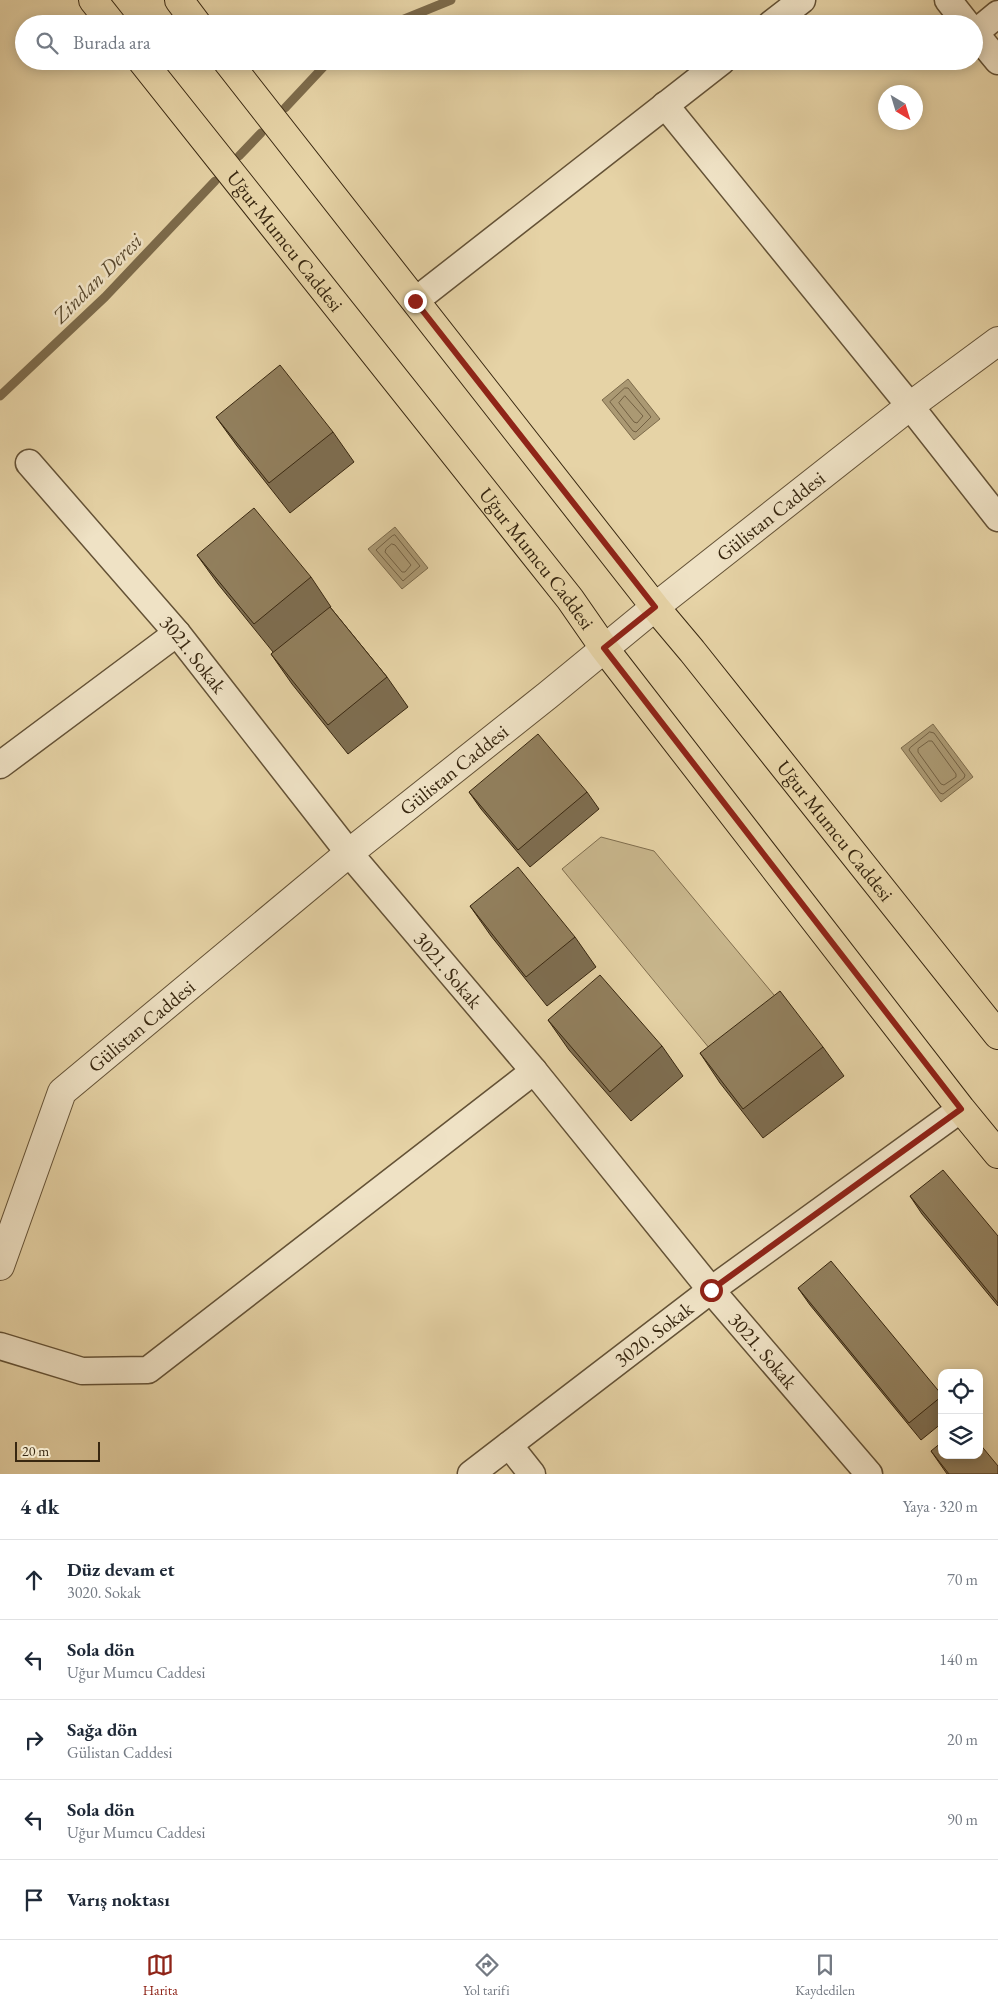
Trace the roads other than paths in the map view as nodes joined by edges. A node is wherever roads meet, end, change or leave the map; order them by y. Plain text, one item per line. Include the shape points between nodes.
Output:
1 (93, 0) edge
2 (179, 0) edge
3 (802, 0) edge
4 (948, 0) edge
5 (998, 14) edge
6 (105, 15) edge
7 (190, 15) edge
8 (783, 15) edge
9 (960, 15) edge
10 (983, 26) edge
11 (983, 43) edge
12 (998, 61) edge
13 (149, 70) edge
14 (234, 70) edge
15 (710, 70) edge
16 (665, 105) junction
17 (415, 301) junction
18 (998, 341) edge
19 (910, 406) junction
20 (29, 463) dead end
21 (998, 518) edge
22 (655, 607) junction
23 (178, 633) junction
24 (604, 648) junction
25 (0, 766) edge
26 (350, 853) junction
27 (998, 1035) edge
28 (534, 1071) junction
29 (961, 1109) junction
30 (998, 1154) edge
31 (0, 1266) edge
32 (711, 1290) junction
33 (0, 1346) edge
34 (509, 1445) junction
35 (471, 1474) edge
36 (532, 1474) edge
37 (869, 1474) edge

1 - 6 main road
2 - 7 main road
3 - 8 street
4 - 9 street
5 - 10 street
11 - 12 street
13 - 24 main road, Uğur Mumcu Caddesi via 564,592
14 - 17 main road, Uğur Mumcu Caddesi
15 - 16 street
16 - 17 street
16 - 19 street
17 - 22 main road, Uğur Mumcu Caddesi
18 - 19 street, Gülistan Caddesi
19 - 21 street
19 - 22 street, Gülistan Caddesi
20 - 23 street, 3021. Sokak
22 - 24 street, Gülistan Caddesi
22 - 27 main road, Uğur Mumcu Caddesi
23 - 25 street
23 - 26 street, 3021. Sokak
24 - 26 street, Gülistan Caddesi
24 - 29 main road, Uğur Mumcu Caddesi
26 - 28 street, 3021. Sokak
26 - 31 street, Gülistan Caddesi via 62,1092
28 - 32 street, 3021. Sokak
28 - 33 street via 148,1370 82,1371
29 - 30 main road, Uğur Mumcu Caddesi
29 - 32 street, 3020. Sokak
32 - 34 street, 3020. Sokak
32 - 37 street, 3021. Sokak
34 - 35 street, 3020. Sokak
34 - 36 street

